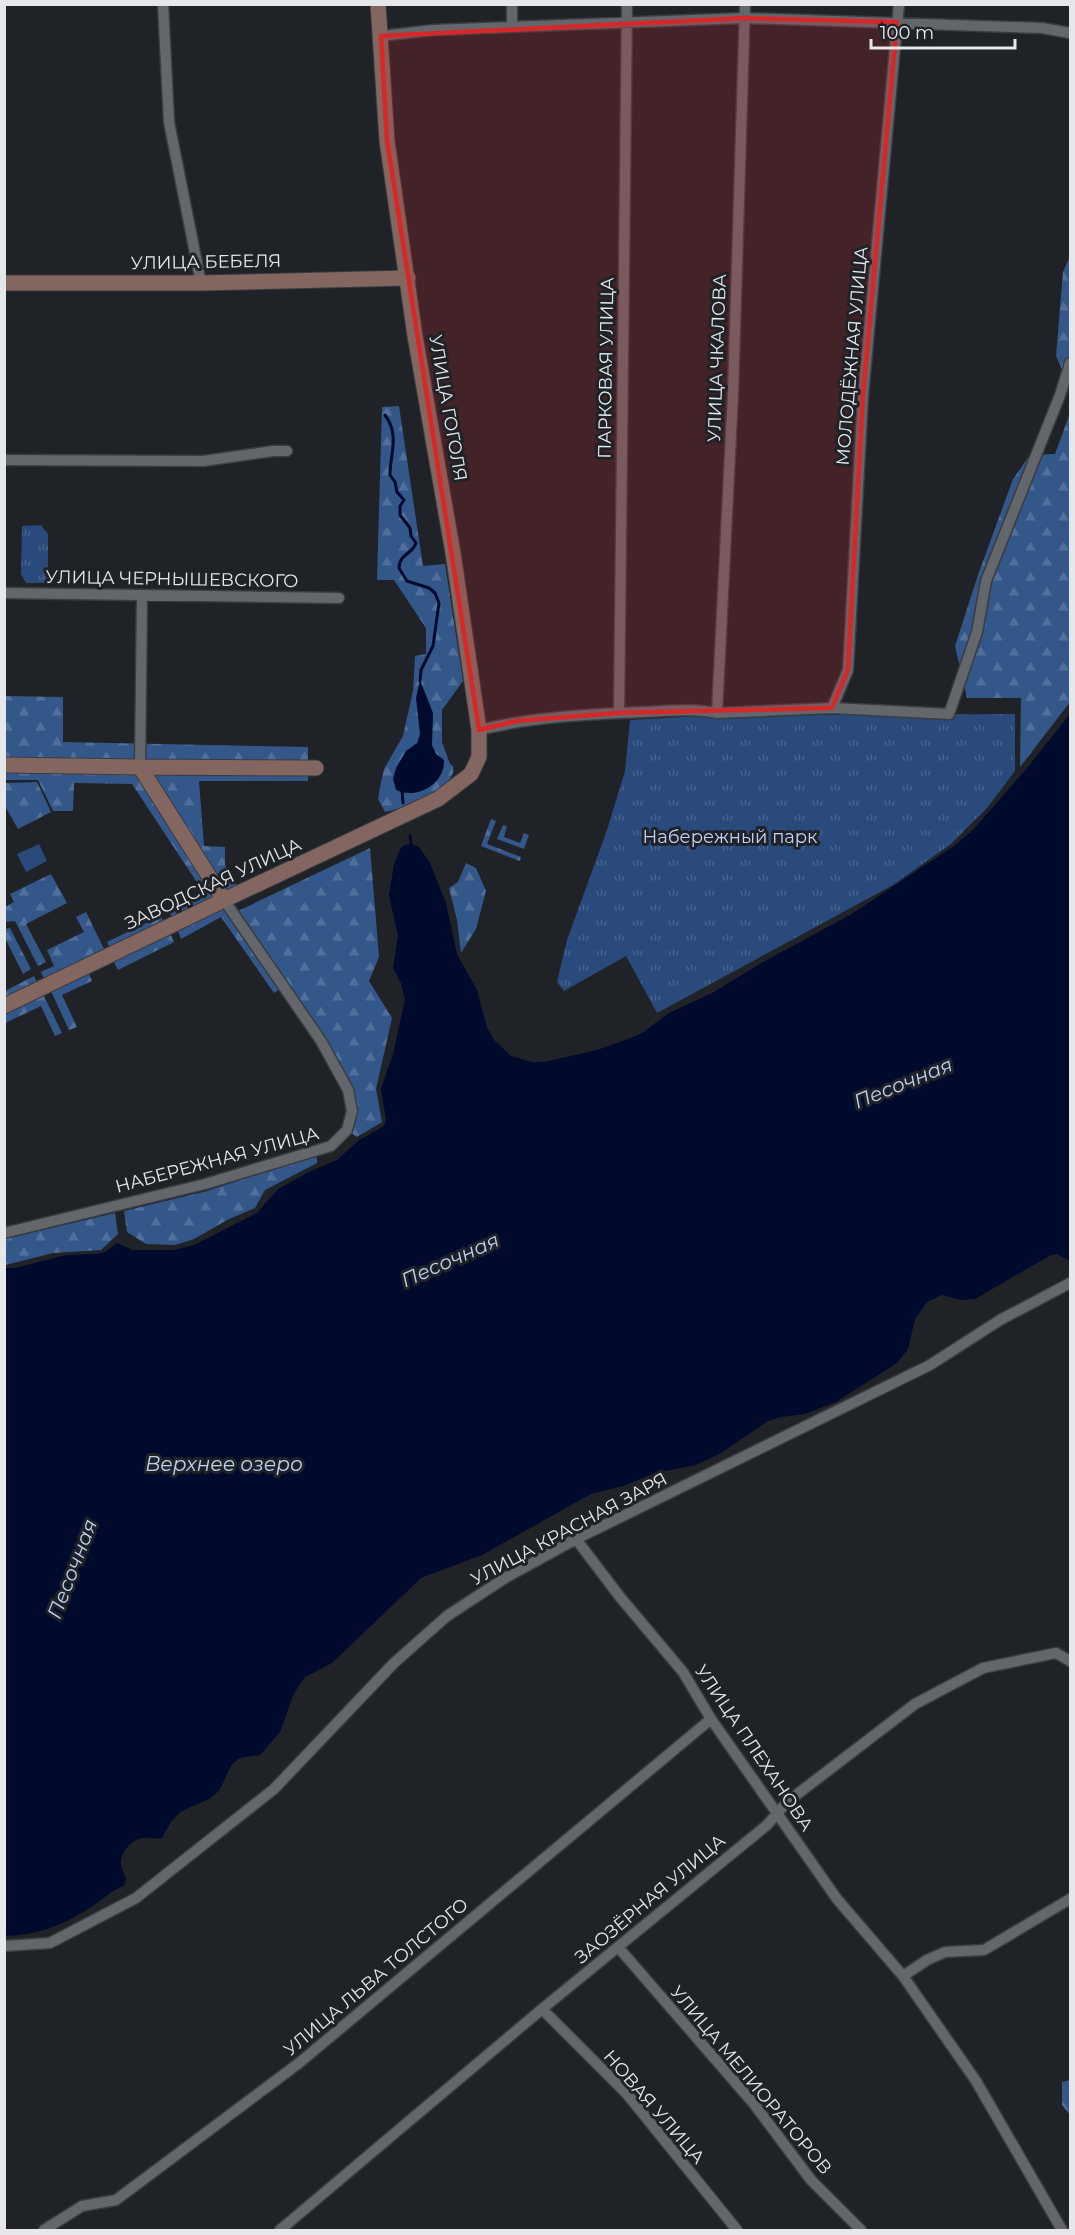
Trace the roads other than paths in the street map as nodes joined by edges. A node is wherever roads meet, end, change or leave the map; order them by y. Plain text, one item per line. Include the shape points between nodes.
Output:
1 (163, 4) edge
2 (378, 4) edge
3 (512, 4) edge
4 (627, 4) edge
5 (745, 4) edge
6 (899, 4) edge
7 (745, 18) junction
8 (897, 22) junction
9 (627, 23) junction
10 (512, 27) junction
11 (1071, 33) edge
12 (381, 36) junction
13 (408, 278) junction
14 (4, 283) edge
15 (201, 283) junction
16 (1071, 363) edge
17 (287, 451) dead end
18 (4, 460) edge
19 (4, 593) edge
20 (142, 595) junction
21 (339, 598) dead end
22 (832, 708) junction
23 (619, 713) junction
24 (717, 713) junction
25 (478, 730) junction
26 (4, 765) edge
27 (140, 766) junction
28 (316, 768) dead end
29 (438, 799) joint
30 (224, 900) junction
31 (4, 1006) edge
32 (4, 1233) edge
33 (1071, 1283) edge
34 (576, 1539) junction
35 (1071, 1661) edge
36 (711, 1719) junction
37 (777, 1814) junction
38 (1071, 1899) edge
39 (4, 1946) edge
40 (618, 1947) junction
41 (903, 1976) junction
42 (542, 2010) junction
43 (44, 2230) edge
44 (280, 2230) edge
45 (737, 2230) edge
46 (861, 2230) edge
47 (1062, 2230) edge

1 - 15 street via 169,122
2 - 12 main road, УЛИЦА ГОГОЛЯ
3 - 10 street
4 - 9 street, ПАРКОВАЯ УЛИЦА
5 - 7 street, УЛИЦА ЧКАЛОВА
6 - 8 street, МОЛОДЁЖНАЯ УЛИЦА
7 - 8 street
7 - 9 street
7 - 24 street, УЛИЦА ЧКАЛОВА via 734,394
8 - 11 street via 1042,28
8 - 22 street, МОЛОДЁЖНАЯ УЛИЦА via 863,396 848,670
9 - 10 street
9 - 23 street, ПАРКОВАЯ УЛИЦА
10 - 12 street
12 - 13 main road, УЛИЦА ГОГОЛЯ via 387,141
13 - 15 main road, УЛИЦА БЕБЕЛЯ
13 - 25 main road, УЛИЦА ГОГОЛЯ
14 - 15 main road, УЛИЦА БЕБЕЛЯ
16 - 22 street via 986,581 977,632 949,714
17 - 18 street via 203,461
19 - 20 street, УЛИЦА ЧЕРНЫШЕВСКОГО
20 - 21 street, УЛИЦА ЧЕРНЫШЕВСКОГО
20 - 27 street
22 - 24 street
23 - 24 street
23 - 25 street via 517,721
25 - 29 main road, УЛИЦА ГОГОЛЯ via 479,757 471,774
26 - 27 main road
27 - 28 main road
27 - 30 main road
29 - 30 main road, ЗАВОДСКАЯ УЛИЦА
30 - 31 main road, ЗАВОДСКАЯ УЛИЦА
30 - 32 street, НАБЕРЕЖНАЯ УЛИЦА via 321,1041 348,1090 352,1111 347,1130 331,1146 205,1184
33 - 34 street, УЛИЦА КРАСНАЯ ЗАРЯ via 1000,1320 930,1365
34 - 36 street, УЛИЦА ПЛЕХАНОВА via 683,1672
34 - 39 street, УЛИЦА КРАСНАЯ ЗАРЯ via 447,1616 394,1664 274,1790 136,1898 50,1943
35 - 37 street, ЗАОЗЁРНАЯ УЛИЦА via 1056,1653 983,1668 915,1704 787,1802
36 - 37 street, УЛИЦА ПЛЕХАНОВА
36 - 43 street, УЛИЦА ЛЬВА ТОЛСТОГО via 299,2063 116,2200 82,2206
37 - 40 street, ЗАОЗЁРНАЯ УЛИЦА
37 - 41 street, УЛИЦА ПЛЕХАНОВА via 837,1899
38 - 41 street via 984,1950 945,1952
40 - 42 street, ЗАОЗЁРНАЯ УЛИЦА
40 - 46 street, УЛИЦА МЕЛИОРАТОРОВ via 754,2104 811,2180
41 - 47 street, УЛИЦА ПЛЕХАНОВА via 976,2081
42 - 44 street, ЗАОЗЁРНАЯ УЛИЦА
42 - 45 street, НОВАЯ УЛИЦА via 627,2094

